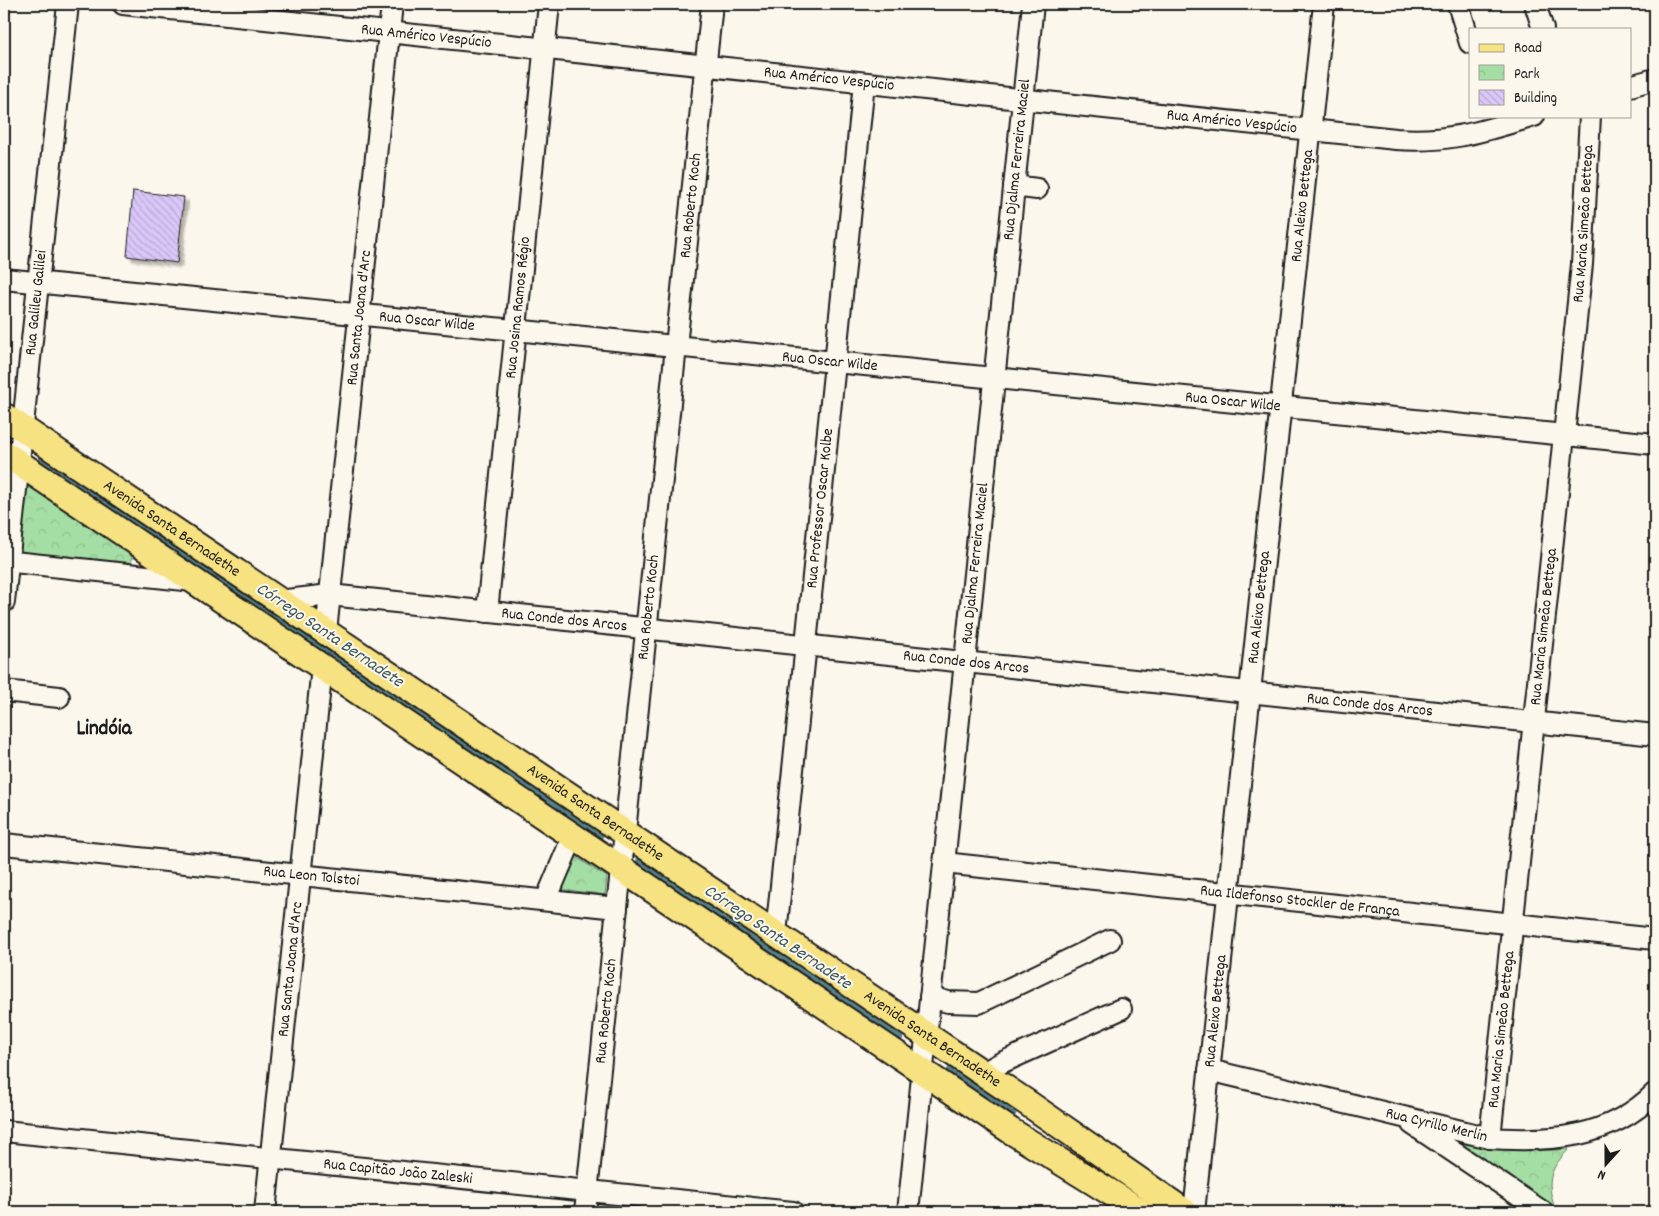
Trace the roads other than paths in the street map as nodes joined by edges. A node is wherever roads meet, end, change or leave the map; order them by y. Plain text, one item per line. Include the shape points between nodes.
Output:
1 (68, 4) edge
2 (123, 4) edge
3 (392, 4) edge
4 (549, 4) edge
5 (712, 4) edge
6 (1033, 4) edge
7 (1324, 4) edge
8 (1458, 4) edge
9 (1535, 4) edge
10 (1543, 28) edge
11 (389, 32) junction
12 (1469, 40) edge
13 (544, 49) junction
14 (706, 66) junction
15 (1655, 79) edge
16 (864, 83) junction
17 (1632, 85) edge
18 (1023, 99) junction
19 (1521, 118) edge
20 (1590, 118) edge
21 (1495, 122) edge
22 (1311, 130) junction
23 (1014, 186) junction
24 (1037, 189) dead end
25 (4, 279) edge
26 (38, 282) junction
27 (360, 314) junction
28 (516, 330) junction
29 (676, 346) junction
30 (835, 362) junction
31 (994, 378) junction
32 (1281, 407) junction
33 (13, 423) edge
34 (1564, 435) junction
35 (1655, 444) edge
36 (11, 458) edge
37 (143, 546) junction
38 (6, 562) edge
39 (125, 574) junction
40 (194, 581) junction
41 (330, 596) junction
42 (278, 600) junction
43 (4, 602) edge
44 (487, 612) junction
45 (647, 629) junction
46 (326, 632) junction
47 (806, 645) junction
48 (965, 662) junction
49 (322, 667) junction
50 (4, 691) edge
51 (1250, 692) junction
52 (59, 697) dead end
53 (1534, 722) junction
54 (1655, 735) edge
55 (625, 833) junction
56 (573, 836) junction
57 (4, 844) edge
58 (944, 863) junction
59 (622, 869) junction
60 (300, 875) junction
61 (1229, 894) junction
62 (546, 900) junction
63 (618, 908) junction
64 (1513, 924) junction
65 (776, 934) junction
66 (1110, 940) dead end
67 (1655, 940) edge
68 (930, 997) junction
69 (1121, 1009) dead end
70 (926, 1035) junction
71 (1209, 1070) junction
72 (922, 1071) junction
73 (983, 1074) junction
74 (1655, 1093) edge
75 (1402, 1117) junction
76 (4, 1130) edge
77 (1490, 1138) junction
78 (270, 1158) junction
79 (588, 1191) junction
80 (1138, 1211) edge
81 (265, 1212) edge
82 (586, 1212) edge
83 (793, 1212) edge
84 (908, 1212) edge
85 (1185, 1212) edge
86 (1194, 1212) edge
87 (1544, 1212) edge

1 - 26 street, Rua Galileu Galilei
2 - 11 street, Rua Américo Vespúcio
3 - 11 street, Rua Santa Joana d'Arc
4 - 13 street, Rua Josina Ramos Régio
5 - 14 street, Rua Roberto Koch
6 - 18 street, Rua Djalma Ferreira Maciel
7 - 22 street, Rua Aleixo Bettega
8 - 12 street
9 - 10 street
11 - 13 street, Rua Américo Vespúcio
11 - 27 street, Rua Santa Joana d'Arc
13 - 14 street, Rua Américo Vespúcio
13 - 28 street, Rua Josina Ramos Régio
14 - 16 street, Rua Américo Vespúcio
14 - 29 street, Rua Roberto Koch
15 - 17 street
16 - 18 street, Rua Américo Vespúcio
16 - 30 street, Rua Professor Oscar Kolbe
18 - 22 street, Rua Américo Vespúcio
18 - 23 street, Rua Djalma Ferreira Maciel
19 - 21 street, Rua Américo Vespúcio
20 - 34 street, Rua Maria Simeão Bettega via 1582,264
21 - 22 street, Rua Américo Vespúcio via 1456,138 1417,141
22 - 32 street, Rua Aleixo Bettega
23 - 24 street
23 - 31 street, Rua Djalma Ferreira Maciel
25 - 26 street, Rua Oscar Wilde
26 - 27 street, Rua Oscar Wilde
26 - 33 street, Rua Galileu Galilei
27 - 28 street, Rua Oscar Wilde
27 - 41 street, Rua Santa Joana d'Arc
28 - 29 street, Rua Oscar Wilde
28 - 44 street, Rua Josina Ramos Régio
29 - 30 street, Rua Oscar Wilde
29 - 45 street, Rua Roberto Koch
30 - 31 street, Rua Oscar Wilde
30 - 47 street, Rua Professor Oscar Kolbe
31 - 32 street, Rua Oscar Wilde
31 - 48 street, Rua Djalma Ferreira Maciel
32 - 34 street, Rua Oscar Wilde
32 - 51 street, Rua Aleixo Bettega
33 - 36 street, Rua Galileu Galilei
33 - 42 main road, Avenida Santa Bernadethe
34 - 35 street, Rua Oscar Wilde
34 - 53 street, Rua Maria Simeão Bettega
36 - 37 main road, Avenida Santa Bernadethe
36 - 38 street, Rua Galileu Galilei
37 - 39 street via 143,559 138,570
37 - 40 main road, Avenida Santa Bernadethe
38 - 39 street
38 - 43 street, Rua Galileu Galilei
39 - 40 street
40 - 49 main road, Avenida Santa Bernadethe
41 - 42 street, Rua Conde dos Arcos
41 - 44 street, Rua Conde dos Arcos
41 - 46 street, Rua Santa Joana d'Arc
42 - 46 main road, Avenida Santa Bernadethe
44 - 45 street, Rua Conde dos Arcos
45 - 47 street, Rua Conde dos Arcos
45 - 55 street, Rua Roberto Koch
46 - 55 main road, Avenida Santa Bernadethe
47 - 48 street, Rua Conde dos Arcos
47 - 65 street, Rua Professor Oscar Kolbe
48 - 51 street, Rua Conde dos Arcos
48 - 58 street, Rua Djalma Ferreira Maciel
49 - 56 main road, Avenida Santa Bernadethe
49 - 60 street, Rua Santa Joana d'Arc
50 - 52 street
51 - 53 street, Rua Conde dos Arcos
51 - 61 street, Rua Aleixo Bettega
53 - 54 street, Rua Conde dos Arcos
53 - 64 street, Rua Maria Simeão Bettega
55 - 59 street, Rua Roberto Koch
55 - 65 main road, Avenida Santa Bernadethe
56 - 59 main road, Avenida Santa Bernadethe
56 - 62 street
57 - 60 street, Rua Leon Tolstoi
58 - 61 street, Rua Ildefonso Stockler de França
58 - 68 street, Rua Djalma Ferreira Maciel
59 - 63 street, Rua Roberto Koch
59 - 72 main road, Avenida Santa Bernadethe
60 - 62 street, Rua Leon Tolstoi
60 - 78 street, Rua Santa Joana d'Arc
61 - 64 street, Rua Ildefonso Stockler de França
61 - 71 street, Rua Aleixo Bettega
62 - 63 street, Rua Leon Tolstoi
63 - 79 street, Rua Roberto Koch
64 - 67 street, Rua Ildefonso Stockler de França
64 - 77 street, Rua Maria Simeão Bettega
65 - 70 main road, Avenida Santa Bernadethe
66 - 68 street via 978,1003 948,1002
68 - 70 street, Rua Djalma Ferreira Maciel
69 - 73 street
70 - 72 street, Rua Djalma Ferreira Maciel
70 - 73 main road, Avenida Santa Bernadethe
71 - 75 street, Rua Cyrillo Merlin
71 - 86 street, Rua Aleixo Bettega
72 - 80 main road, Avenida Santa Bernadethe
72 - 84 street, Rua Djalma Ferreira Maciel
73 - 85 main road, Avenida Santa Bernadethe
74 - 77 street, Rua Cyrillo Merlin via 1624,1118 1598,1130 1550,1139
75 - 77 street, Rua Cyrillo Merlin
75 - 87 street
76 - 78 street, Rua Capitão João Zaleski
78 - 79 street, Rua Capitão João Zaleski
78 - 81 street, Rua Santa Joana d'Arc
79 - 82 street, Rua Roberto Koch
79 - 83 street, Rua Capitão João Zaleski

